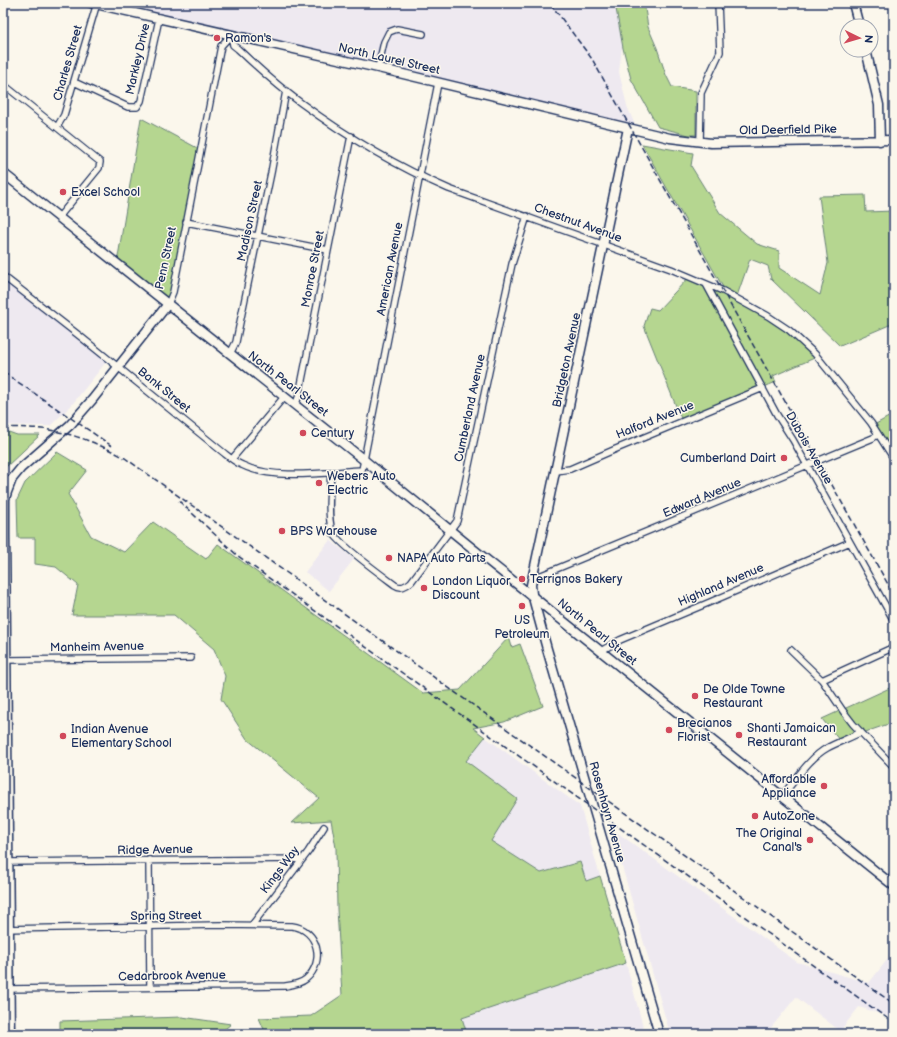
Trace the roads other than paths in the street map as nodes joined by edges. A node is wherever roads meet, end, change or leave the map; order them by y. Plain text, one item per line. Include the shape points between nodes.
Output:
1 (95, 3) edge
2 (718, 3) edge
3 (853, 3) edge
4 (857, 18) edge
5 (159, 19) junction
6 (423, 34) dead end
7 (231, 35) junction
8 (868, 58) edge
9 (378, 68) junction
10 (74, 82) junction
11 (438, 83) junction
12 (3, 84) edge
13 (286, 91) junction
14 (57, 127) junction
15 (628, 128) junction
16 (351, 136) junction
17 (682, 140) joint
18 (894, 140) edge
19 (880, 141) junction
20 (700, 142) junction
21 (3, 173) edge
22 (419, 176) junction
23 (526, 216) junction
24 (59, 217) junction
25 (186, 222) junction
26 (258, 236) junction
27 (604, 245) junction
28 (328, 250) junction
29 (3, 276) edge
30 (706, 284) junction
31 (168, 304) junction
32 (230, 354) junction
33 (118, 368) junction
34 (763, 388) junction
35 (284, 396) junction
36 (294, 405) junction
37 (878, 434) junction
38 (894, 458) edge
39 (232, 459) junction
40 (364, 460) junction
41 (807, 465) junction
42 (556, 471) junction
43 (331, 472) junction
44 (3, 478) edge
45 (11, 480) junction
46 (450, 531) junction
47 (850, 542) junction
48 (4, 570) edge
49 (532, 579) junction
50 (533, 596) junction
51 (894, 622) edge
52 (894, 647) edge
53 (791, 650) dead end
54 (602, 651) junction
55 (191, 658) dead end
56 (5, 660) edge
57 (822, 680) junction
58 (861, 732) junction
59 (5, 744) edge
60 (894, 767) edge
61 (782, 796) junction
62 (324, 827) dead end
63 (302, 859) junction
64 (148, 860) junction
65 (8, 862) junction
66 (894, 886) edge
67 (252, 926) junction
68 (149, 927) junction
69 (6, 929) edge
70 (316, 950) joint
71 (150, 987) junction
72 (6, 989) edge
73 (10, 1034) edge
74 (659, 1034) edge

1 - 5 street, North Laurel Street
1 - 10 street, Charles Street
2 - 20 street via 720,52 701,93
3 - 4 street
5 - 7 street, North Laurel Street
5 - 10 street, Markley Drive via 137,107 128,107
6 - 9 street via 397,29 389,32
7 - 9 street, North Laurel Street
7 - 13 street, Chestnut Avenue via 233,45
7 - 25 street, Penn Street via 221,46
8 - 19 street via 879,105
9 - 11 street, North Laurel Street
10 - 14 street, Charles Street via 64,115
11 - 15 street, North Laurel Street
11 - 22 street, American Avenue
12 - 14 street
13 - 16 street, Chestnut Avenue
13 - 26 street, Madison Street
14 - 24 street via 100,162 99,168
15 - 17 street, North Laurel Street
15 - 27 street, Bridgeton Avenue
16 - 22 street, Chestnut Avenue
16 - 28 street, Monroe Street
17 - 20 street, Old Deerfield Pike
18 - 19 street, Old Deerfield Pike
19 - 20 street, Old Deerfield Pike
21 - 24 street, North Pearl Street
22 - 23 street, Chestnut Avenue
22 - 40 street, American Avenue
23 - 27 street, Chestnut Avenue
23 - 46 street, Cumberland Avenue via 512,264 457,521
24 - 31 street, North Pearl Street
25 - 26 street
25 - 31 street, Penn Street via 173,292
26 - 28 street
26 - 32 street, Madison Street via 237,337
27 - 30 street, Chestnut Avenue
27 - 42 street, Bridgeton Avenue
28 - 36 street, Monroe Street via 299,395
29 - 33 street, Bank Street
30 - 34 street, Dubois Avenue
30 - 37 street, Chestnut Avenue via 742,301 788,330 815,354
31 - 32 street, North Pearl Street
31 - 33 street, Penn Street
32 - 35 street, North Pearl Street
33 - 39 street, Bank Street
33 - 45 street, Penn Street via 70,425
34 - 41 street, Dubois Avenue
34 - 42 street, Halford Avenue via 570,469
35 - 36 street, North Pearl Street
35 - 39 street
36 - 40 street, North Pearl Street
37 - 38 street, Chestnut Avenue
37 - 41 street, Edward Avenue
39 - 43 street, Bank Street via 250,468 268,472
40 - 43 street, Bank Street via 362,470
40 - 46 street, North Pearl Street
41 - 47 street, Dubois Avenue
41 - 49 street, Edward Avenue
42 - 49 street, Bridgeton Avenue
43 - 46 street, Cumberland Avenue via 330,518 333,534 395,586 404,587 411,582
44 - 45 street
45 - 48 street via 5,499
46 - 50 street, North Pearl Street
47 - 51 street, Dubois Avenue
47 - 54 street, Highland Avenue via 620,640
48 - 56 street
49 - 50 street, Bridgeton Avenue
50 - 54 street, North Pearl Street
50 - 74 street, Rosenhayn Avenue
52 - 57 street
53 - 57 street
54 - 61 street, North Pearl Street
55 - 56 street, Manheim Avenue
56 - 59 street
57 - 58 street
58 - 60 street
58 - 61 street via 819,753
59 - 65 street
61 - 66 street, North Pearl Street
62 - 63 street, Kings Way
63 - 64 street, Ridge Avenue
63 - 67 street, Kings Way
64 - 65 street, Ridge Avenue
64 - 68 street
65 - 69 street
67 - 68 street, Spring Street
67 - 70 street, Spring Street via 302,928 312,937
68 - 69 street, Spring Street
68 - 71 street
69 - 72 street
70 - 71 street, Cedarbrook Avenue via 317,959 310,974 306,980 295,985
71 - 72 street, Cedarbrook Avenue
72 - 73 street

